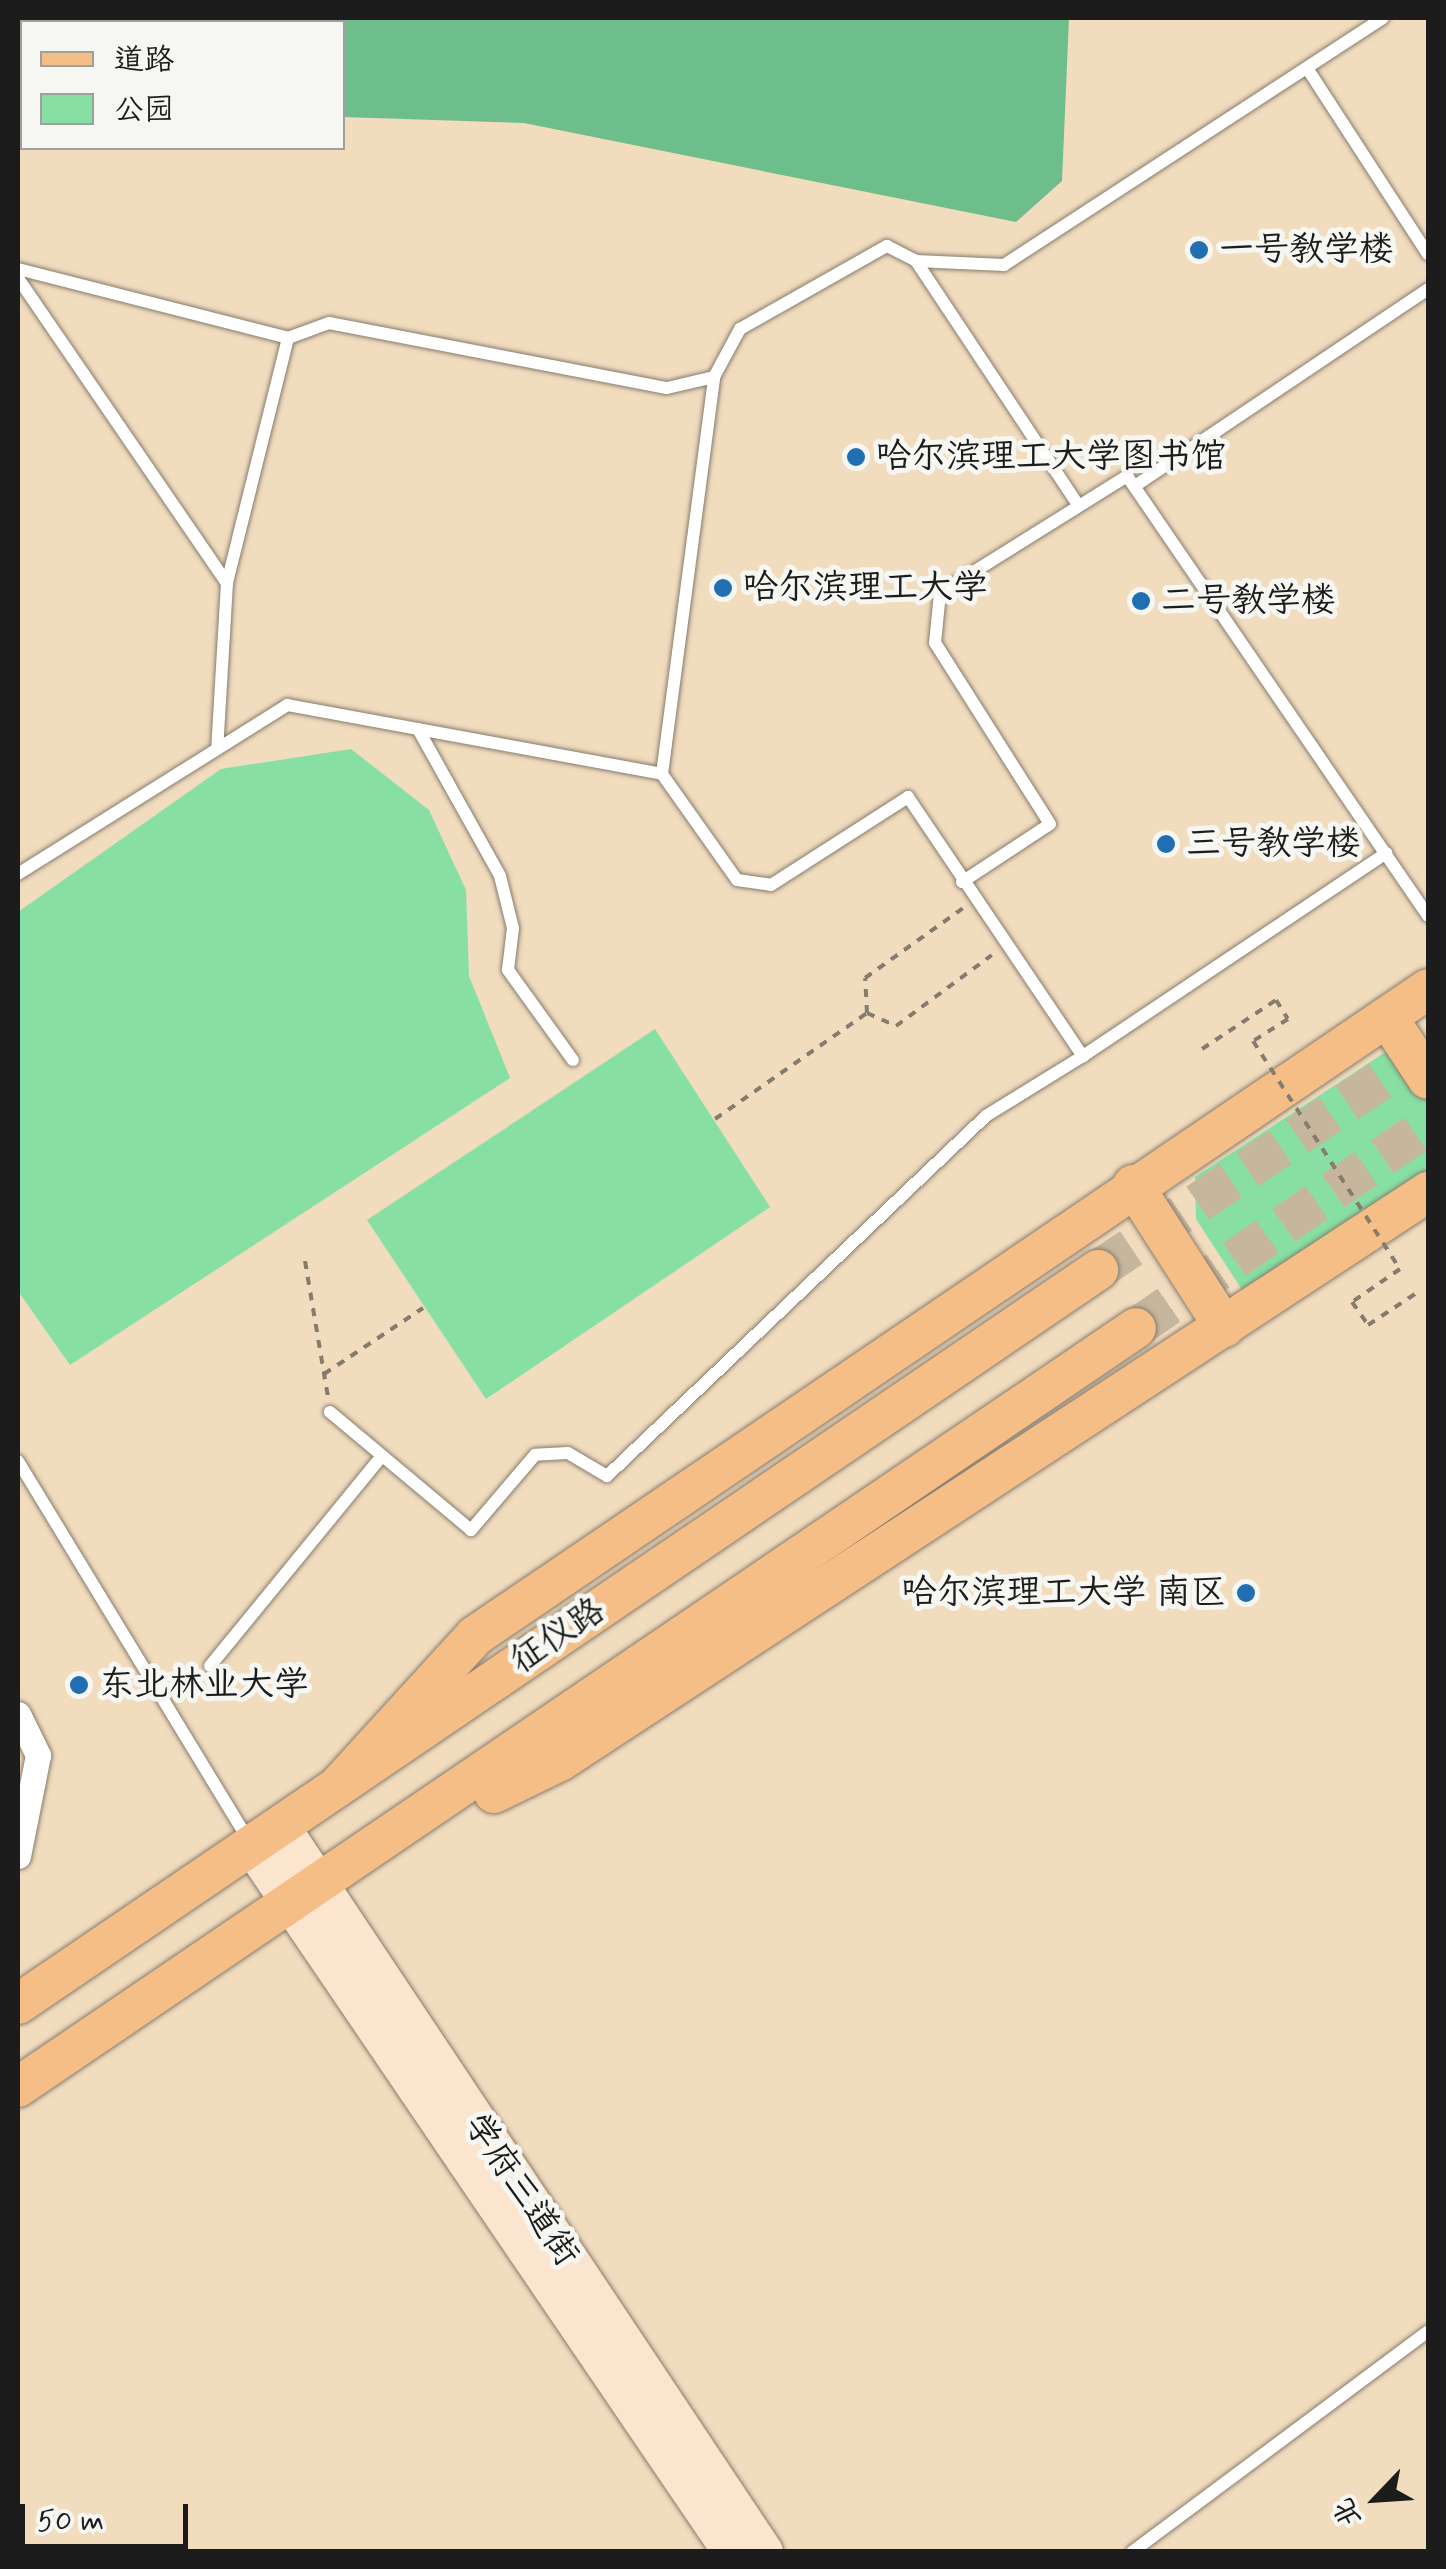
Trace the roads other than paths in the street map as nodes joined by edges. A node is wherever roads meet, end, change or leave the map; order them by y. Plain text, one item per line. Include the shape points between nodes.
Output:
1 (1383, 18) edge
2 (1307, 68) junction
3 (1428, 254) edge
4 (916, 261) junction
5 (18, 269) edge
6 (18, 278) edge
7 (1428, 289) edge
8 (288, 338) junction
9 (714, 377) junction
10 (1136, 486) junction
11 (1078, 505) junction
12 (227, 583) junction
13 (418, 729) junction
14 (216, 749) junction
15 (662, 774) junction
16 (1386, 853) junction
17 (18, 874) edge
18 (962, 882) junction
19 (1428, 916) edge
20 (1428, 989) edge
21 (1387, 1016) junction
22 (1083, 1056) junction
23 (572, 1060) dead end
24 (1428, 1079) edge
25 (1133, 1185) junction
26 (1428, 1192) edge
27 (1098, 1270) tunnel mouth
28 (1224, 1326) junction
29 (1136, 1328) tunnel mouth
30 (330, 1412) road end
31 (382, 1456) junction
32 (18, 1461) edge
33 (210, 1666) dead end
34 (18, 1714) edge
35 (340, 1784) junction
36 (266, 1836) junction
37 (382, 1846) junction
38 (18, 1856) edge
39 (304, 1895) junction
40 (18, 2004) edge
41 (18, 2087) edge
42 (1428, 2332) edge
43 (732, 2552) edge
44 (764, 2552) edge
45 (1132, 2552) edge

1 - 2 lane
2 - 3 lane
2 - 4 lane via 1004,266
4 - 9 lane via 887,246 740,328
4 - 11 lane
5 - 8 lane
6 - 12 lane
7 - 10 lane
8 - 9 lane via 329,323 667,388
8 - 12 lane
9 - 15 lane
10 - 11 lane via 1127,476
10 - 16 lane
11 - 18 lane via 940,593 934,642 1050,824
12 - 14 lane
13 - 14 lane via 287,705
13 - 15 lane
13 - 23 lane via 500,876 513,928 508,970
14 - 17 lane
15 - 18 lane via 737,880 770,885 908,797
16 - 19 lane
16 - 22 lane
18 - 22 lane
20 - 21 main road
21 - 24 main road
21 - 25 main road
22 - 31 lane via 986,1116 607,1476 568,1453 535,1454 472,1530
25 - 28 main road
25 - 35 main road via 475,1636
26 - 28 main road
27 - 35 main road, 征仪路
28 - 37 main road via 560,1762
29 - 37 main road
30 - 31 lane
31 - 33 lane
32 - 36 lane
34 - 38 street via 38,1755
35 - 36 main road, 征仪路
36 - 39 main road, 学府三道街
36 - 40 main road, 征仪路
37 - 39 main road
39 - 41 main road
39 - 43 main road, 学府三道街
39 - 44 main road, 学府三道街
42 - 45 lane

